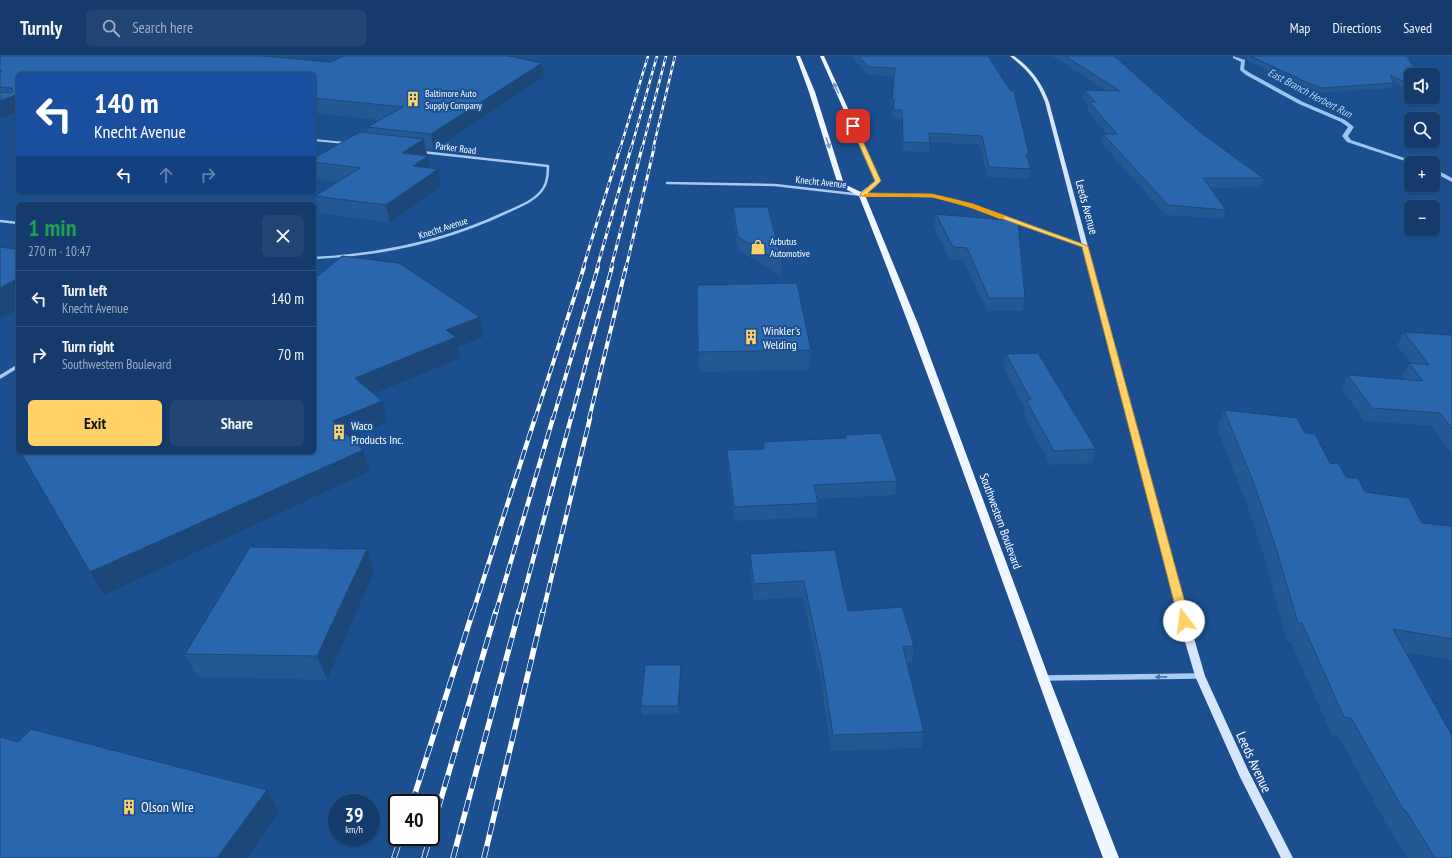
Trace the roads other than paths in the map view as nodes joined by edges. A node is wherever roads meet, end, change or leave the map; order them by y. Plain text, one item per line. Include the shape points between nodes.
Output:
1 (798, 56) edge
2 (822, 56) edge
3 (1012, 56) edge
4 (316, 140) edge
5 (352, 144) edge
6 (420, 152) edge
7 (548, 166) joint
8 (667, 183) dead end
9 (862, 195) junction
10 (0, 221) edge
11 (16, 223) edge
12 (1085, 246) junction
13 (316, 258) edge
14 (16, 367) edge
15 (0, 377) edge
16 (1200, 676) junction
17 (1043, 678) junction
18 (1111, 858) edge
19 (1287, 858) edge

1 -> 9 main road via 841,185
9 -> 2 main road via 878,181
3 - 12 street, Leeds Avenue via 1031,71 1041,85
4 - 5 street
6 - 7 street, Parker Road
7 - 13 street, Knecht Avenue via 547,181 536,197 465,230 396,250
8 - 9 street, Knecht Avenue via 775,185
9 - 12 street, Knecht Avenue via 932,196 949,199
9 - 17 main road, Southwestern Boulevard via 914,324
10 - 11 street
12 - 16 street, Leeds Avenue
14 - 15 street
16 -> 17 street
16 - 19 street, Leeds Avenue via 1244,773
17 - 18 main road, Southwestern Boulevard

